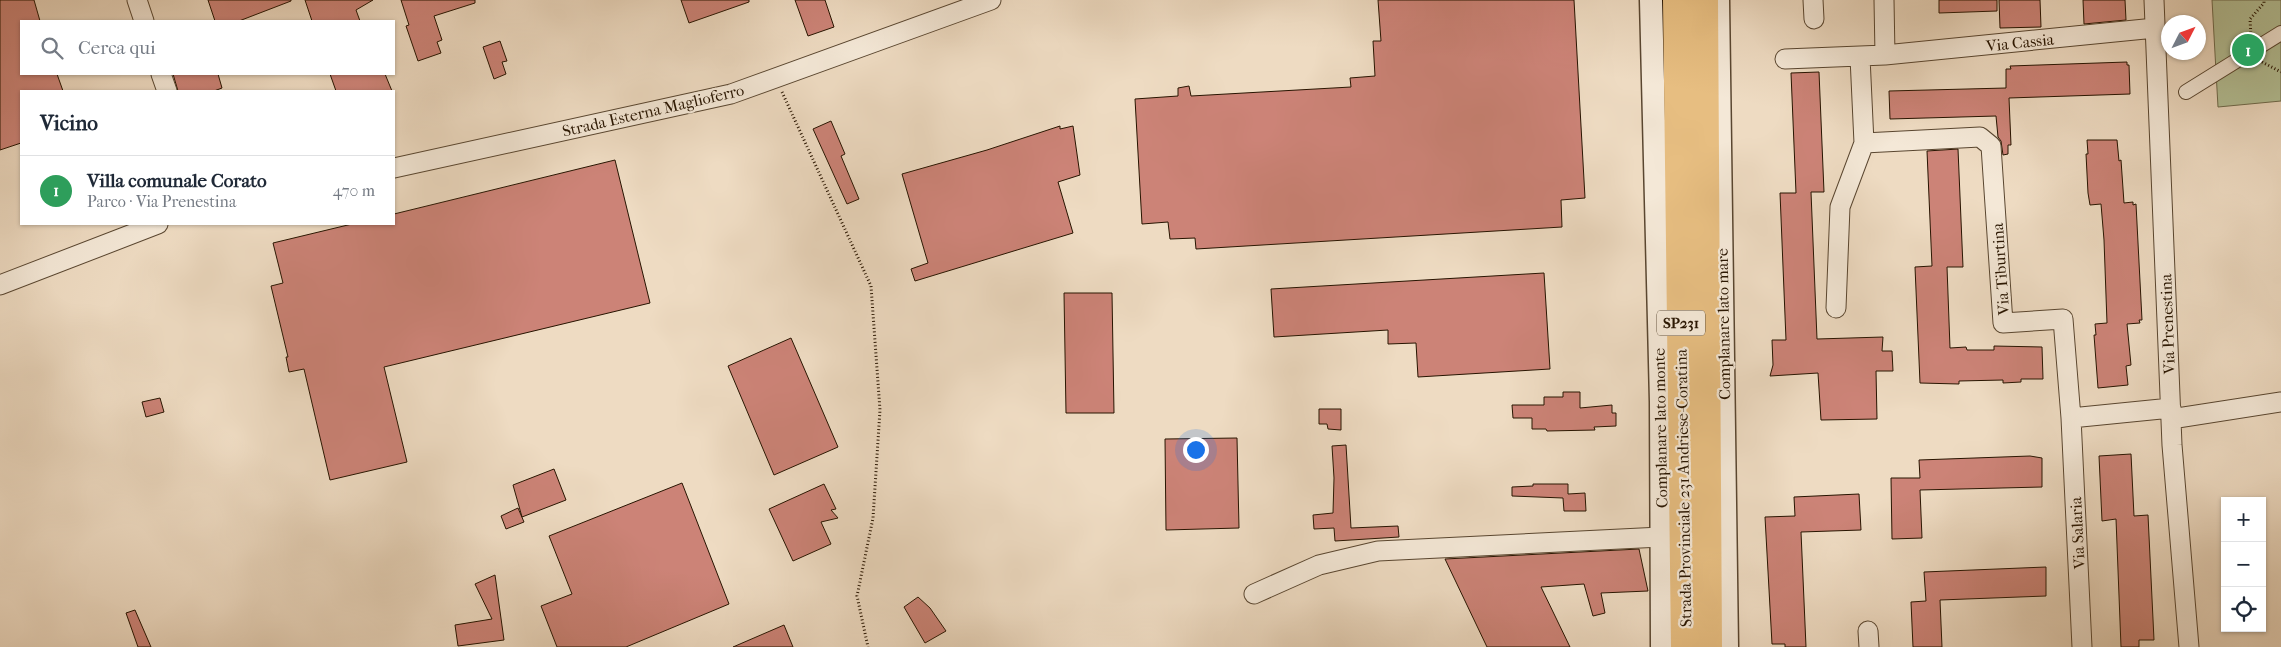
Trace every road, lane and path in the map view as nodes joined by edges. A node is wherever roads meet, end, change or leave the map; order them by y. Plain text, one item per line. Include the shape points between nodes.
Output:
1 (138, 0) edge
2 (991, 0) edge
3 (1651, 0) edge
4 (1677, 0) edge
5 (1704, 0) edge
6 (1718, 0) edge
7 (1813, 0) edge
8 (1884, 0) edge
9 (2154, 0) edge
10 (1814, 19) dead end
11 (144, 20) edge
12 (2155, 28) junction
13 (2281, 33) edge
14 (1885, 55) junction
15 (1860, 57) junction
16 (1785, 59) dead end
17 (161, 75) edge
18 (776, 78) junction
19 (167, 90) edge
20 (2186, 92) dead end
21 (1864, 143) junction
22 (395, 168) edge
23 (155, 225) edge
24 (0, 285) edge
25 (1836, 308) dead end
26 (2281, 402) edge
27 (2171, 414) junction
28 (2071, 418) junction
29 (1661, 537) junction
30 (1254, 594) dead end
31 (868, 647) edge
32 (1662, 647) edge
33 (1685, 647) edge
34 (1708, 647) edge
35 (1727, 647) edge
36 (2082, 647) edge
37 (2189, 647) edge

1 - 11 street
2 - 18 street, Strada Esterna Maglioferro
3 - 29 street, Complanare lato monte
4 - 33 highway, Strada Provinciale 231 Andriese-Coratina / SP231
5 - 34 highway, Strada Provinciale 231 Andriese-Coratina / SP231
6 - 35 street, Complanare lato mare
7 - 10 street
8 - 14 street
9 - 12 street, Via Prenestina
12 - 14 street, Via Cassia
12 - 27 street, Via Prenestina
13 - 20 street
14 - 15 street, Via Cassia
15 - 16 street, Via Cassia
15 - 21 street
17 - 19 street
18 - 22 street, Strada Esterna Maglioferro via 730,94
18 - 31 path via 871,286 880,410 873,518 856,596
21 - 25 street via 1840,207
21 - 28 street, Via Tiburtina via 1980,137 1991,146 2003,323 2063,319
23 - 24 street
26 - 27 street
27 - 28 street
27 - 37 street, Via Prenestina
28 - 36 street, Via Salaria
29 - 30 street via 1378,551 1318,565
29 - 32 street, Complanare lato monte

